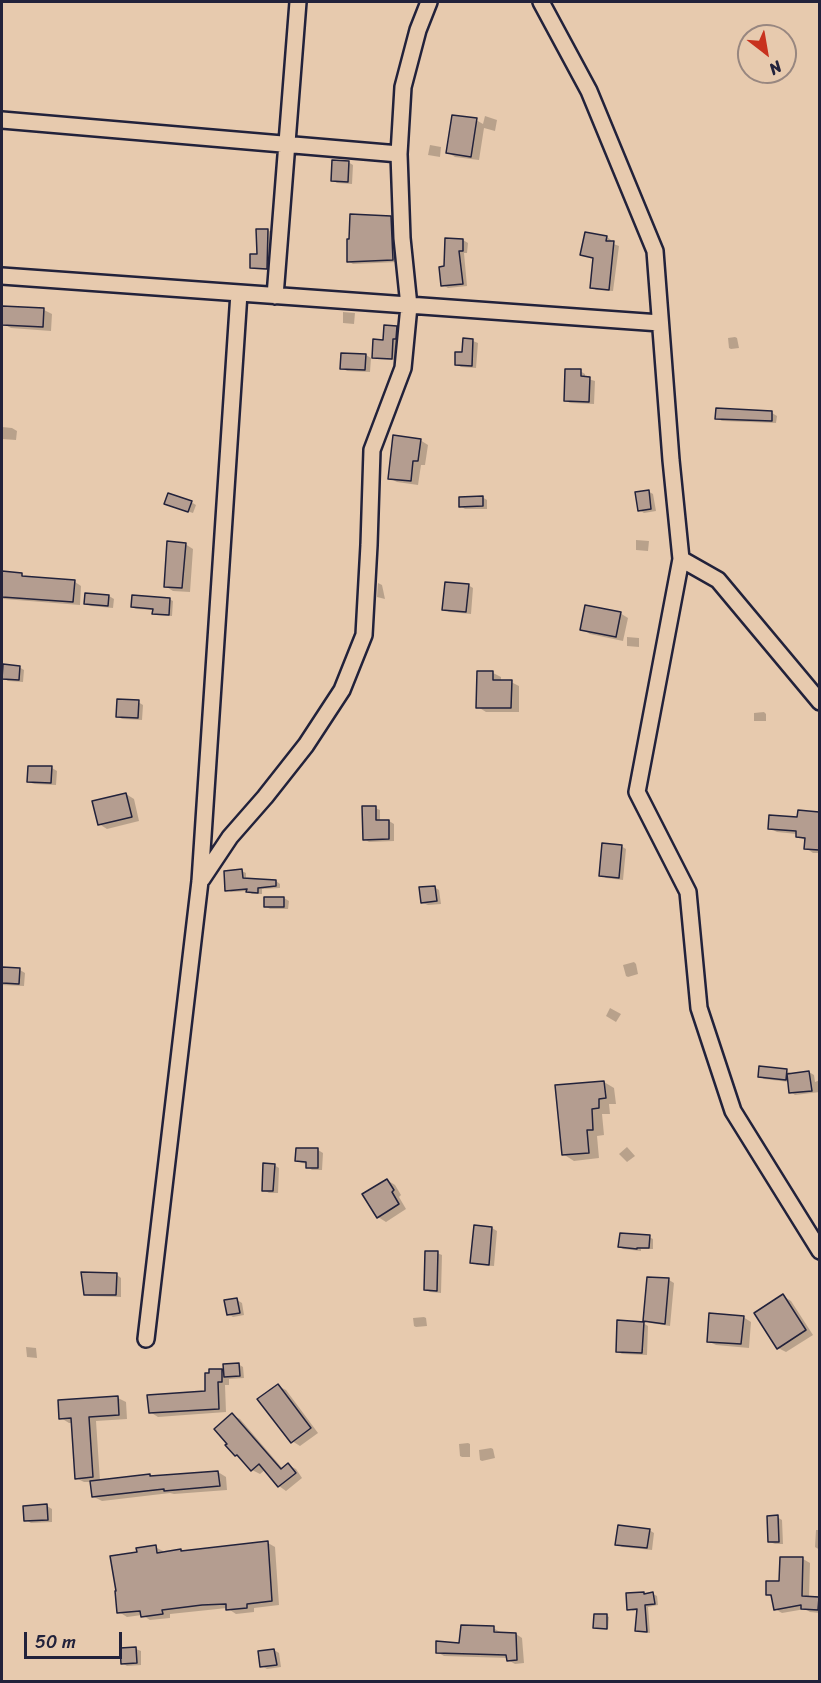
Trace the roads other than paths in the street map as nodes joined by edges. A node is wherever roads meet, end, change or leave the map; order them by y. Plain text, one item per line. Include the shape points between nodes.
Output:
1 (298, 2) edge
2 (429, 2) edge
3 (541, 2) edge
4 (2, 120) edge
5 (287, 144) junction
6 (399, 154) junction
7 (2, 276) edge
8 (239, 293) junction
9 (275, 296) junction
10 (409, 306) junction
11 (660, 323) junction
12 (681, 559) junction
13 (819, 702) edge
14 (200, 881) junction
15 (819, 1251) edge
16 (146, 1339) dead end

1 - 5 street
2 - 6 street via 417,30 403,87
3 - 11 street via 589,91 655,251
4 - 5 street
5 - 6 street
5 - 9 street
6 - 10 street
7 - 8 street
8 - 9 street
8 - 14 street
9 - 10 street
10 - 11 street
10 - 14 street via 403,368 372,450 364,635 342,690 306,745 230,837
11 - 12 street
12 - 13 street via 718,580
12 - 15 street via 637,792 688,892 699,1008 733,1111
14 - 16 street

